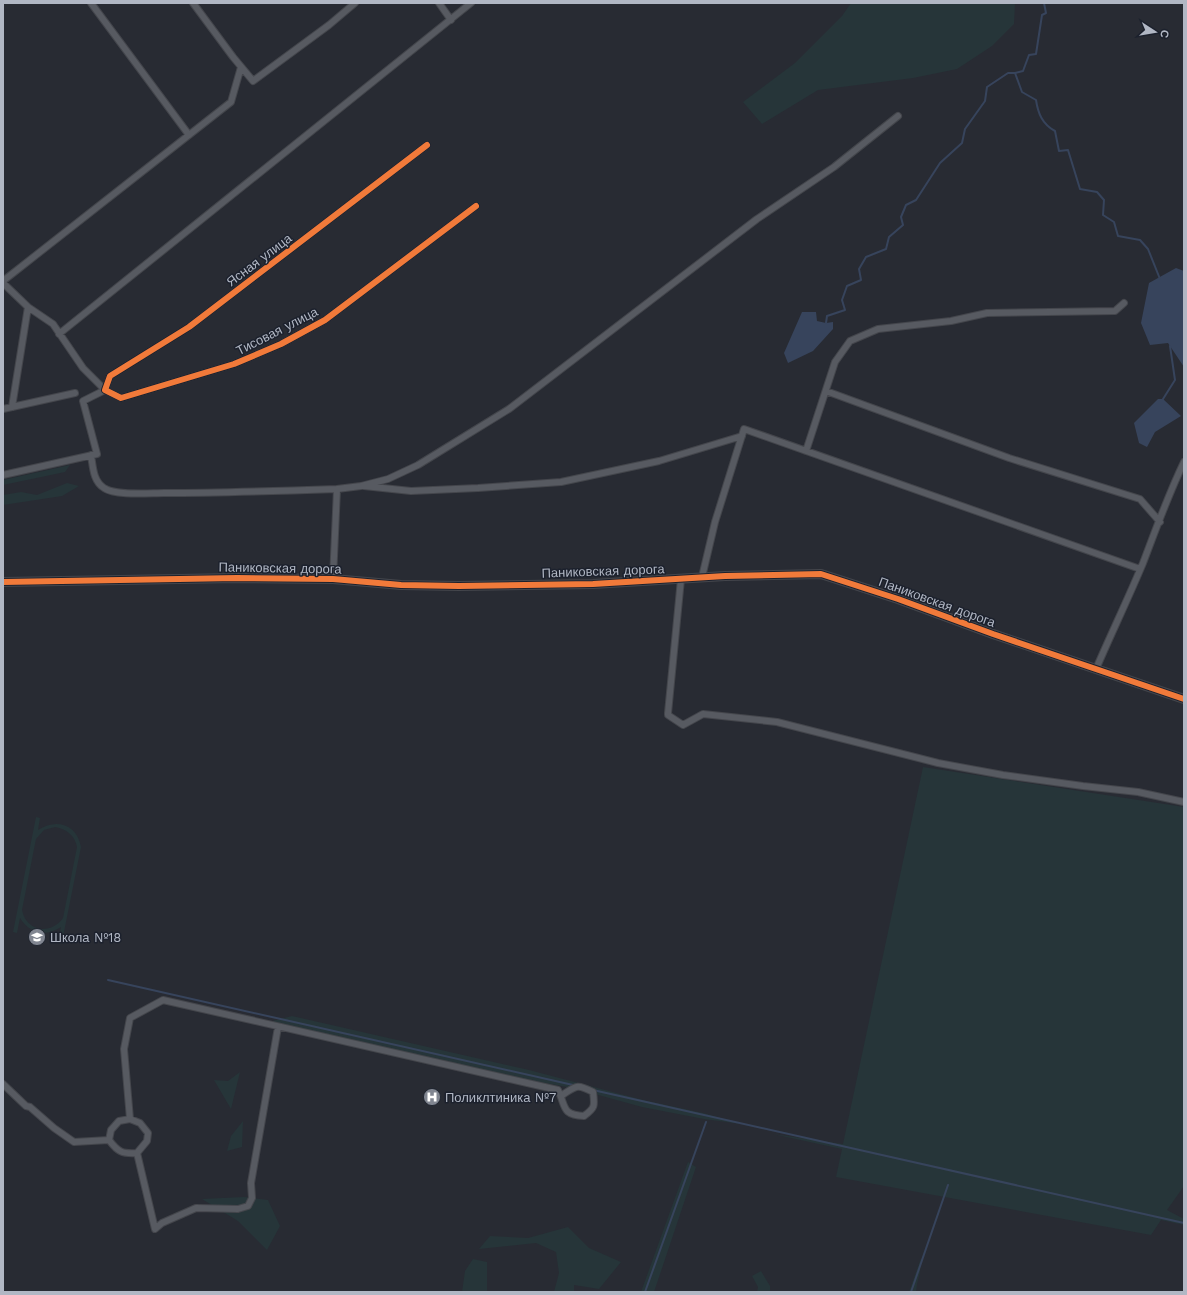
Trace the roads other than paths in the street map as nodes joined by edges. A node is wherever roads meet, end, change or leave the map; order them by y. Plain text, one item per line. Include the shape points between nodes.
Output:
1 (91, 3) edge
2 (193, 3) edge
3 (355, 3) edge
4 (439, 3) edge
5 (471, 3) edge
6 (451, 20) junction
7 (241, 67) junction
8 (898, 116) dead end
9 (189, 135) junction
10 (427, 145) dead end
11 (476, 206) dead end
12 (3, 282) edge
13 (1124, 303) dead end
14 (28, 307) junction
15 (59, 334) junction
16 (105, 390) junction
17 (826, 391) junction
18 (75, 393) dead end
19 (12, 407) junction
20 (3, 409) edge
21 (742, 436) junction
22 (806, 450) junction
23 (91, 455) junction
24 (1184, 462) edge
25 (3, 475) edge
26 (361, 486) junction
27 (337, 489) junction
28 (1160, 522) junction
29 (1140, 569) junction
30 (702, 577) junction
31 (333, 579) junction
32 (681, 579) junction
33 (3, 582) edge
34 (1096, 670) junction
35 (1184, 699) edge
36 (1184, 802) edge
37 (278, 1027) junction
38 (3, 1084) edge
39 (560, 1096) junction
40 (130, 1119) junction
41 (109, 1140) junction
42 (137, 1153) junction

1 - 9 street
2 - 7 street
3 - 7 street via 253,81
4 - 6 street
5 - 6 street
6 - 15 street
7 - 9 street via 231,102
8 - 26 street via 834,167 757,219 510,409 418,465 388,479
9 - 12 street
10 - 16 street, Ясная улица via 189,326 110,376
11 - 16 street, Тисовая улица via 324,320 281,344 234,364 121,398
12 - 14 street
13 - 17 street via 1115,311 987,313 951,321 878,329 850,341 835,362
14 - 15 street via 53,324
14 - 19 street
15 - 16 street via 83,368
16 - 23 street via 83,402 97,454
17 - 22 street
17 - 28 street via 1009,458 1140,499
18 - 19 street
19 - 20 street
21 - 22 street via 744,429
21 - 26 street via 659,461 561,482 411,491
21 - 30 street via 715,522
22 - 29 street
23 - 25 street
23 - 27 street via 97,482 104,489 122,493
24 - 28 street via 1172,486
26 - 27 street
27 - 31 street
28 - 29 street
29 - 34 street
30 - 32 street, Паниковская дорога
30 - 34 street, Паниковская дорога via 821,574
31 - 32 street, Паниковская дорога via 401,585 459,586 593,584
31 - 33 street, Паниковская дорога
32 - 36 street via 668,715 683,725 703,714 777,722 938,763 1003,775 1138,792
34 - 35 street, Паниковская дорога
37 - 39 street via 558,1090
37 - 40 street via 162,1000 130,1018 124,1049
37 - 42 street via 251,1183 252,1198 248,1206 238,1209 196,1208 154,1229
38 - 41 street via 26,1106 74,1142
39 - 39 street via 566,1110 574,1116 584,1116 592,1110 593,1092 586,1088 572,1088
40 - 41 street via 118,1121 111,1130
40 - 42 street via 140,1123 148,1133 147,1141
41 - 42 street via 122,1152

